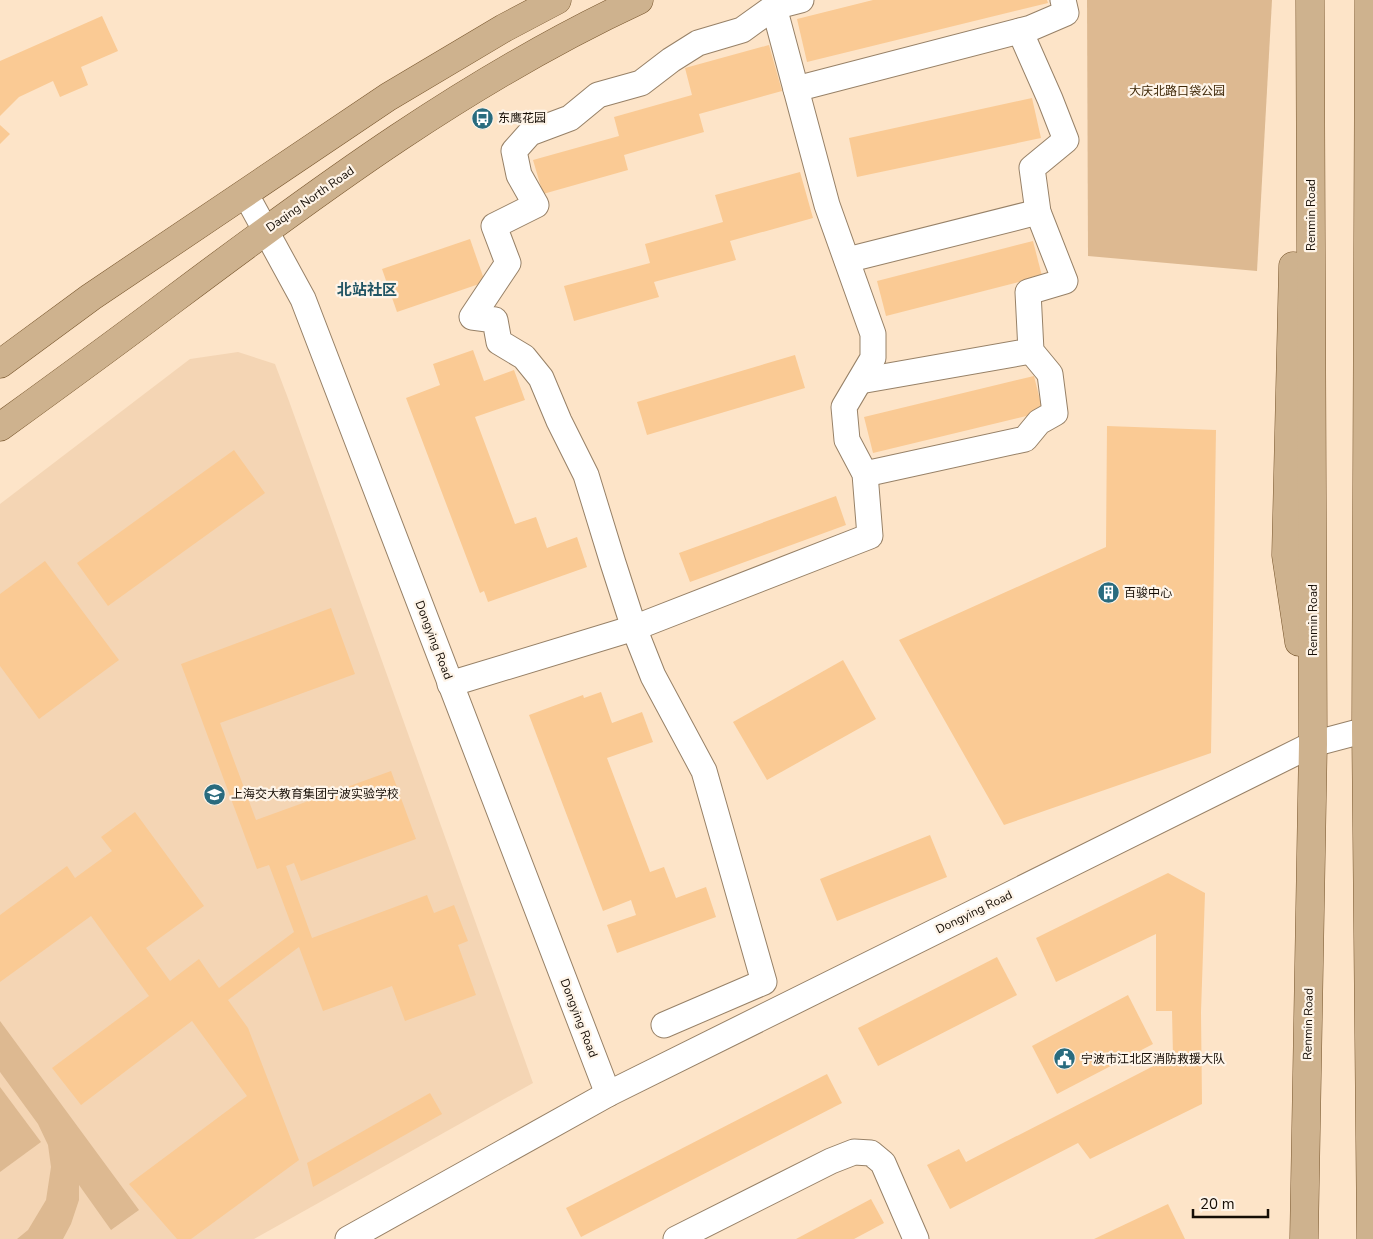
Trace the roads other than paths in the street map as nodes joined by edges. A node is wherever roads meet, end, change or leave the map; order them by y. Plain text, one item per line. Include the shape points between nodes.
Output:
1 (556, 0) edge
2 (639, 0) edge
3 (801, 0) edge
4 (1063, 0) edge
5 (1298, 0) edge
6 (1310, 0) edge
7 (1369, 0) edge
8 (774, 7) junction
9 (1020, 31) junction
10 (796, 90) junction
11 (1371, 125) edge
12 (245, 193) junction
13 (1038, 212) junction
14 (266, 230) junction
15 (847, 260) junction
16 (1031, 351) junction
17 (0, 364) edge
18 (860, 381) junction
19 (0, 427) edge
20 (1370, 435) edge
21 (865, 474) junction
22 (634, 628) junction
23 (450, 684) junction
24 (1369, 729) edge
25 (1313, 744) junction
26 (664, 1025) dead end
27 (608, 1094) junction
28 (348, 1239) edge
29 (676, 1239) edge
30 (916, 1239) edge
31 (1304, 1239) edge
32 (1371, 1239) edge

1 - 12 main road via 388,97
2 - 14 main road, Daqing North Road via 489,79 404,132
3 - 8 street
4 - 9 street via 1066,13
5 - 25 main road via 1286,555
6 - 25 main road, Renmin Road
7 - 11 main road
8 - 10 street
8 - 22 street via 742,30 698,43 641,83 598,95 570,118 530,133 514,151 519,175 536,205 494,226 508,263 472,317 494,320 499,342 524,357 541,378 586,475
9 - 10 street
9 - 13 street via 1066,140 1032,168
10 - 15 street via 827,205
11 - 20 main road
12 - 14 street, Dongying Road
12 - 17 main road via 91,297
13 - 15 street
13 - 16 street via 1065,281 1028,292
14 - 19 main road, Daqing North Road
14 - 23 street, Dongying Road via 303,299
15 - 18 street via 873,334 873,358
16 - 18 street
16 - 21 street via 1050,374 1055,413 1039,422 1025,439
18 - 21 street via 844,407 847,440
20 - 24 main road
21 - 22 street via 870,536
22 - 23 street
22 - 26 street via 653,676 704,771 764,982
23 - 27 street, Dongying Road
24 - 25 street, Dongying Road
24 - 32 main road
25 - 27 street, Dongying Road
25 - 31 main road, Renmin Road
27 - 28 street, Dongying Road
29 - 30 street via 854,1152 871,1153 883,1163

